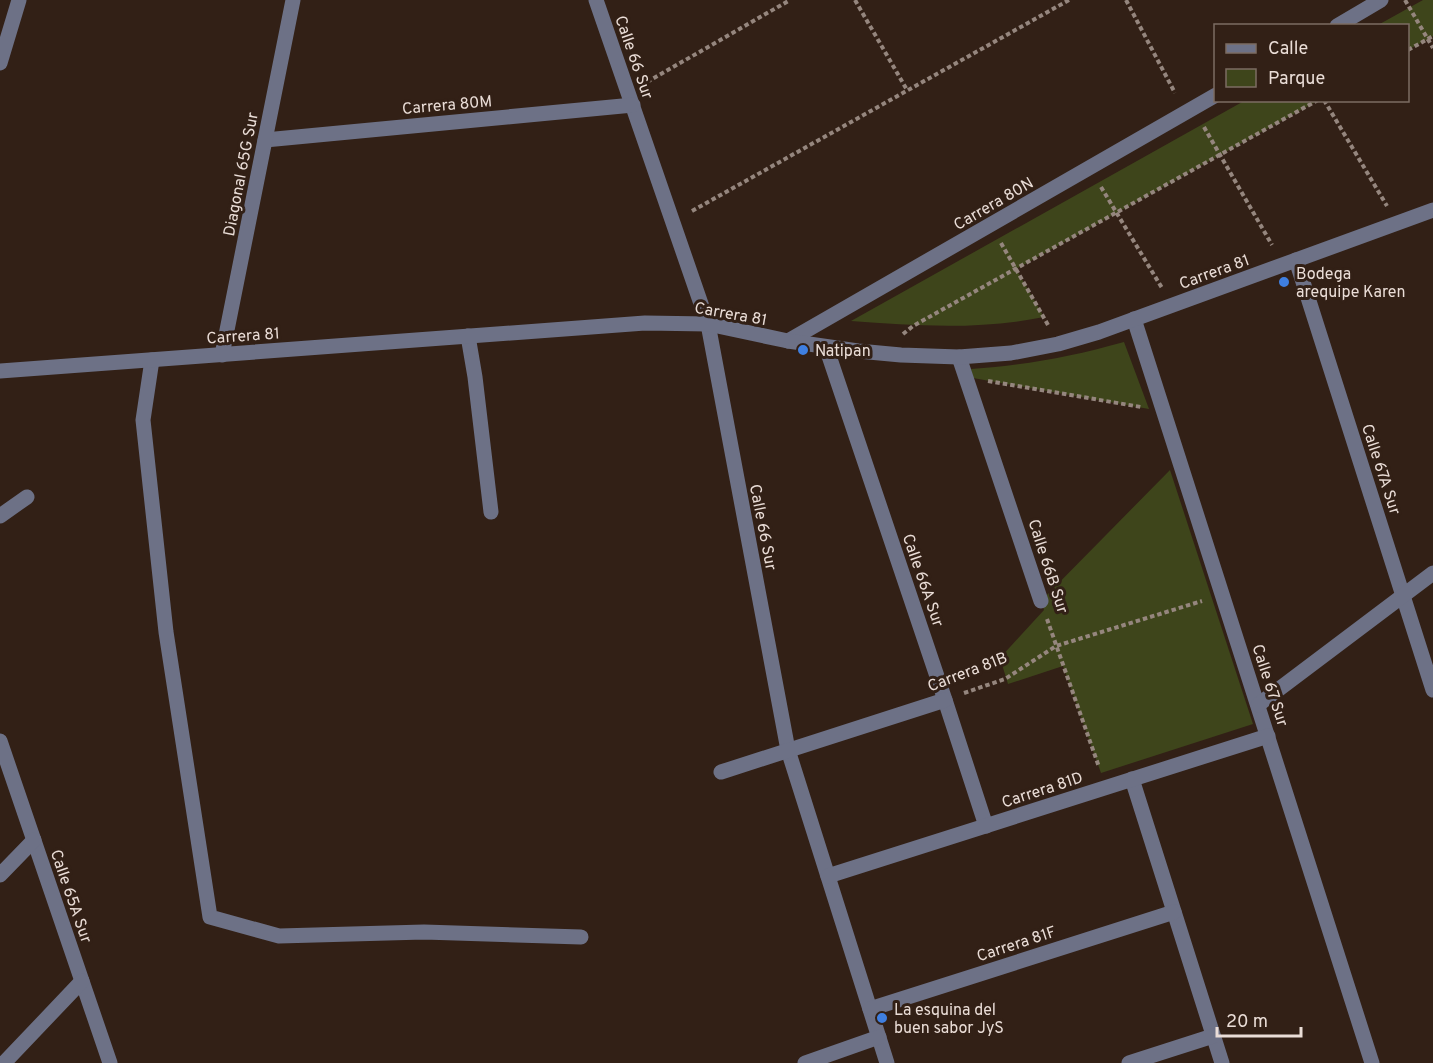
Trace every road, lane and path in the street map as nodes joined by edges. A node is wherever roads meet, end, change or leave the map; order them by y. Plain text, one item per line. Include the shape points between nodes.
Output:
1 (19, 0) edge
2 (293, 0) edge
3 (596, 0) edge
4 (790, 0) edge
5 (855, 0) edge
6 (1069, 0) edge
7 (1126, 0) edge
8 (1381, 0) edge
9 (1405, 0) edge
10 (1340, 24) edge
11 (1433, 36) edge
12 (1428, 39) junction
13 (1433, 48) edge
14 (1409, 49) edge
15 (0, 63) edge
16 (907, 90) junction
17 (1214, 96) edge
18 (630, 99) junction
19 (1314, 102) edge
20 (1325, 102) edge
21 (1190, 110) junction
22 (265, 140) junction
23 (1221, 155) junction
24 (1089, 168) junction
25 (1433, 210) edge
26 (1117, 212) junction
27 (1390, 212) dead end
28 (673, 222) junction
29 (990, 225) junction
30 (1277, 254) dead end
31 (1296, 260) junction
32 (1016, 269) junction
33 (1165, 294) dead end
34 (1134, 319) junction
35 (708, 324) junction
36 (1050, 328) dead end
37 (468, 336) junction
38 (894, 340) dead end
39 (788, 341) junction
40 (826, 347) junction
41 (222, 355) junction
42 (959, 357) junction
43 (152, 360) junction
44 (0, 371) edge
45 (967, 377) junction
46 (1164, 410) junction
47 (27, 497) dead end
48 (491, 512) dead end
49 (0, 516) edge
50 (1433, 573) edge
51 (1222, 594) junction
52 (1403, 596) junction
53 (1041, 601) joint
54 (1056, 646) junction
55 (1433, 690) edge
56 (945, 700) junction
57 (1258, 705) junction
58 (1268, 736) junction
59 (0, 741) edge
60 (788, 750) junction
61 (721, 772) dead end
62 (1132, 779) junction
63 (1106, 787) junction
64 (986, 826) junction
65 (34, 840) junction
66 (0, 875) edge
67 (828, 876) junction
68 (1174, 912) junction
69 (581, 937) dead end
70 (82, 981) junction
71 (870, 1009) junction
72 (1214, 1036) junction
73 (879, 1037) junction
74 (4, 1063) edge
75 (110, 1063) edge
76 (805, 1063) edge
77 (887, 1063) edge
78 (1129, 1063) edge
79 (1222, 1063) edge
80 (1372, 1063) edge

1 - 15 street
2 - 22 street, Diagonal 65G Sur
3 - 18 street, Calle 66 Sur
4 - 18 path
5 - 16 path
6 - 16 path
7 - 21 path
8 - 10 street
9 - 12 path
11 - 12 path
12 - 13 path
12 - 14 path
16 - 28 path
17 - 21 street, Carrera 80N
18 - 22 street, Carrera 80M
18 - 28 street, Calle 66 Sur
19 - 23 path
20 - 27 path
21 - 23 path
21 - 24 street, Carrera 80N
22 - 41 street, Diagonal 65G Sur
23 - 26 path
23 - 30 path
24 - 26 path
24 - 29 street, Carrera 80N
25 - 31 street, Carrera 81
26 - 32 path
26 - 33 path
28 - 35 street, Calle 66 Sur
29 - 32 path
29 - 39 street, Carrera 80N
31 - 34 street, Carrera 81
31 - 52 street, Calle 67A Sur
32 - 36 path
32 - 38 path
34 - 42 street, Carrera 81 via 1058,344
34 - 46 street, Calle 67 Sur
35 - 37 street, Carrera 81 via 645,323
35 - 39 street, Carrera 81
35 - 60 street, Calle 66 Sur
37 - 41 street, Carrera 81
37 - 48 street
39 - 40 street, Carrera 81
40 - 42 street, Carrera 81
40 - 56 street, Calle 66A Sur
41 - 43 street, Carrera 81
42 - 45 street, Calle 66B Sur
43 - 44 street, Carrera 81
43 - 69 street via 143,420 164,620 210,917 279,936 424,932
45 - 46 path
45 - 53 street, Calle 66B Sur
46 - 51 street, Calle 67 Sur
47 - 49 street
50 - 52 street
51 - 54 path, Carrera 81B
51 - 57 street, Calle 67 Sur
52 - 55 street, Calle 67A Sur
52 - 57 street
53 - 54 path, Calle 66B Sur
54 - 56 path, Carrera 81B via 1005,679
54 - 63 path, Calle 66B Sur
56 - 60 street, Carrera 81B
56 - 64 street, Calle 66A Sur
57 - 58 street, Calle 67 Sur
58 - 62 street, Carrera 81D
58 - 80 street, Calle 67 Sur
59 - 65 street, Calle 65A Sur
60 - 61 street, Carrera 81B
60 - 67 street, Calle 66 Sur
62 - 63 street, Carrera 81D
62 - 68 street
63 - 64 street, Carrera 81D
64 - 67 street, Carrera 81D
65 - 66 street
65 - 70 street, Calle 65A Sur
67 - 71 street, Calle 66 Sur
68 - 71 street, Carrera 81F
68 - 72 street
70 - 74 street
70 - 75 street, Calle 65A Sur
71 - 73 street, Calle 66 Sur
72 - 78 street
72 - 79 street
73 - 76 street
73 - 77 street, Calle 66 Sur

